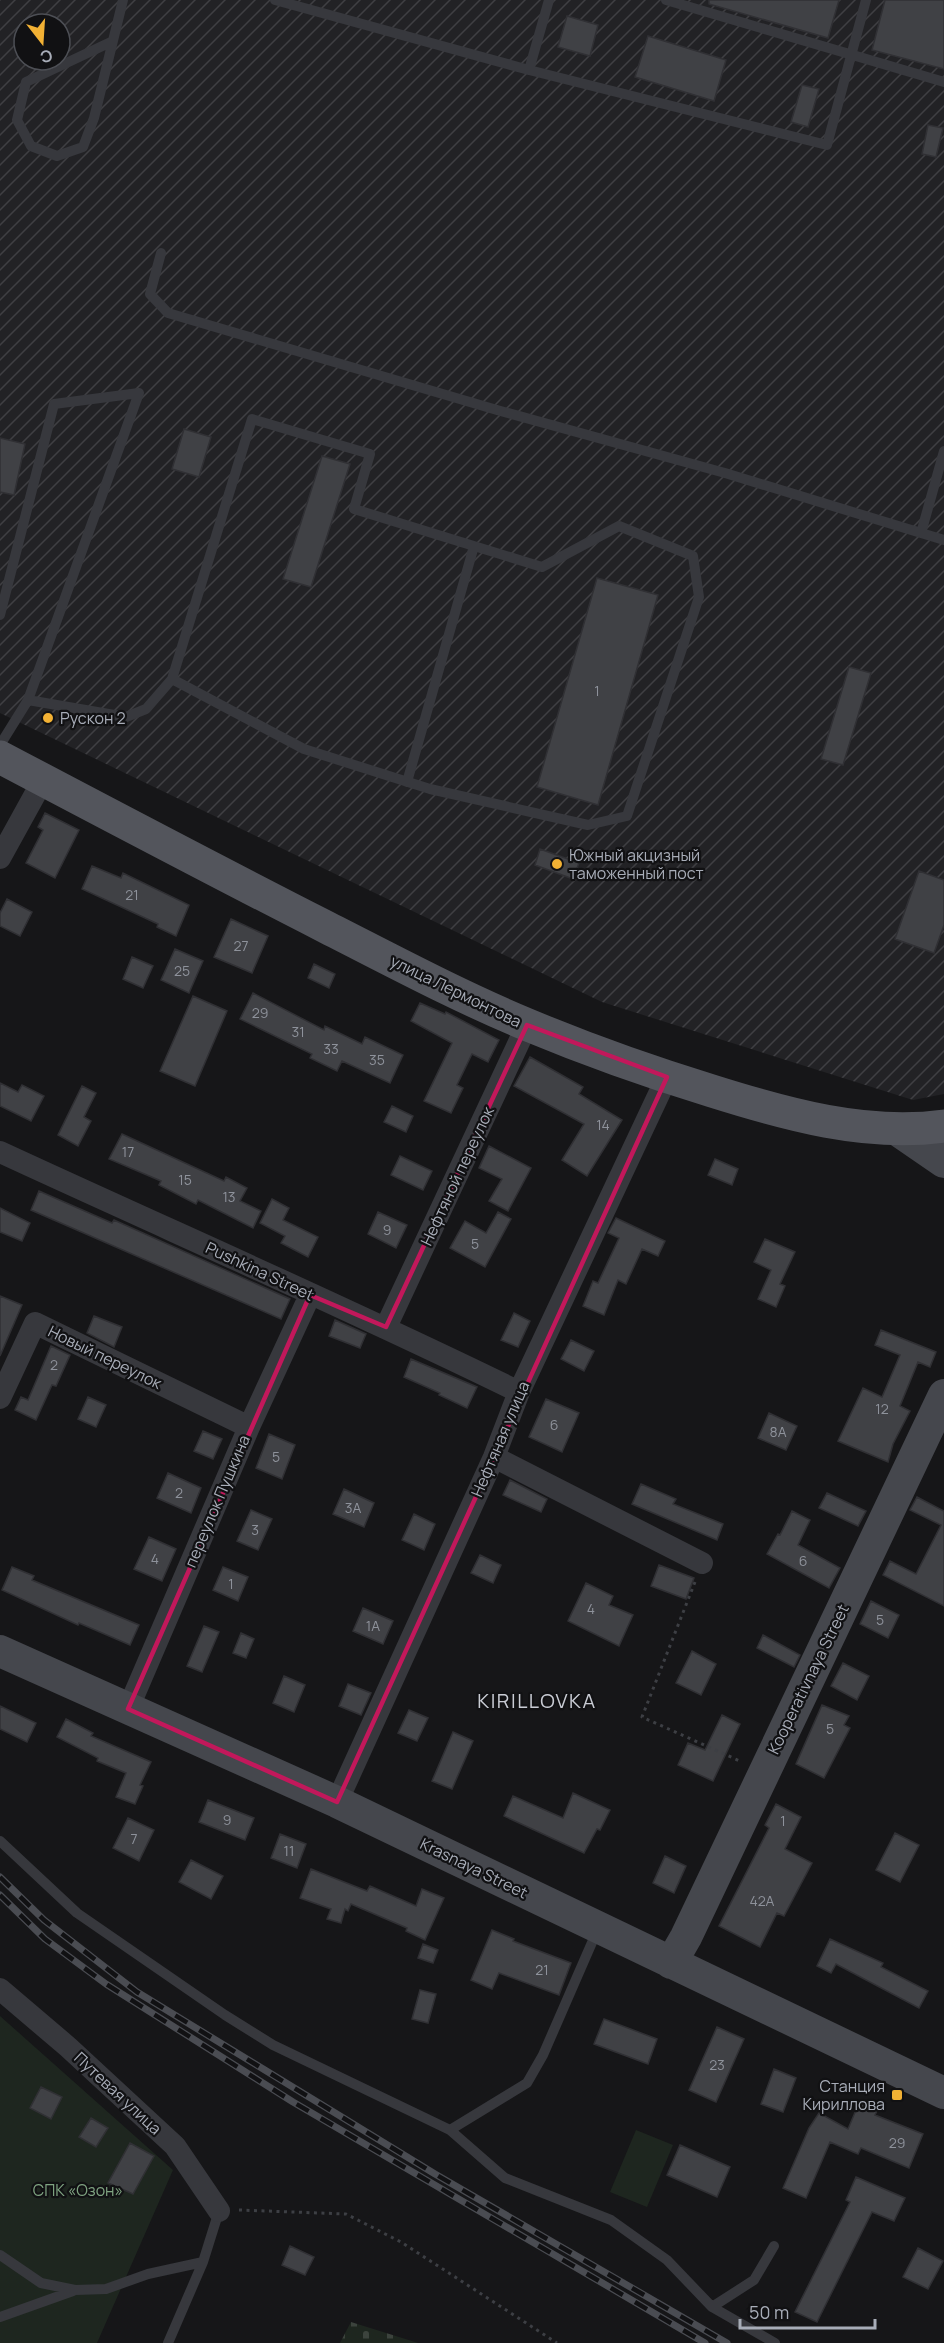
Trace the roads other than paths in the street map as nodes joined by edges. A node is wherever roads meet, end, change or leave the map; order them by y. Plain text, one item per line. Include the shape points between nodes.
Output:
1 (123, 0) edge
2 (275, 0) edge
3 (549, 0) edge
4 (666, 0) edge
5 (866, 0) edge
6 (113, 41) junction
7 (851, 53) junction
8 (529, 70) junction
9 (944, 82) edge
10 (161, 254) dead end
11 (944, 451) edge
12 (921, 533) junction
13 (944, 540) edge
14 (474, 546) junction
15 (0, 615) edge
16 (172, 679) junction
17 (28, 700) junction
18 (1, 743) edge
19 (43, 780) junction
20 (407, 782) junction
21 (0, 858) edge
22 (527, 1025) junction
23 (667, 1077) junction
24 (944, 1126) edge
25 (896, 1129) junction
26 (0, 1152) edge
27 (944, 1162) edge
28 (310, 1295) junction
29 (386, 1327) junction
30 (519, 1392) junction
31 (944, 1395) edge
32 (0, 1398) edge
33 (249, 1427) junction
34 (494, 1457) junction
35 (702, 1563) road end
36 (0, 1651) edge
37 (128, 1709) junction
38 (336, 1802) junction
39 (0, 1841) edge
40 (599, 1928) junction
41 (671, 1963) junction
42 (0, 1989) edge
43 (944, 2093) edge
44 (450, 2130) junction
45 (219, 2211) joint
46 (774, 2246) dead end
47 (0, 2255) edge
48 (203, 2262) junction
49 (75, 2290) junction
50 (712, 2307) junction
51 (0, 2317) edge
52 (168, 2343) edge
53 (776, 2343) edge

1 - 6 lane
2 - 8 lane
3 - 8 lane
4 - 7 lane
5 - 7 lane
6 - 6 lane via 83,147 57,156 31,146 17,120 26,82
7 - 8 lane via 828,145
7 - 9 lane
10 - 12 lane via 150,294 168,313
11 - 12 lane
12 - 13 lane
14 - 16 lane via 354,509 370,454 252,419
14 - 20 lane
14 - 20 lane via 542,567 619,526 693,556 699,597 627,816 588,825
15 - 17 lane via 54,404 139,393
16 - 17 lane via 146,710 126,717
16 - 20 lane via 304,749
17 - 18 lane
18 - 19 main road, улица Лермонтова
19 - 21 street
19 - 22 main road, улица Лермонтова via 247,887
22 - 23 main road, улица Лермонтова
22 - 29 street, Нефтяной переулок
23 - 25 main road, улица Лермонтова via 816,1118
23 - 30 street, Нефтяная улица
24 - 25 main road, улица Лермонтова
25 - 27 main road
26 - 28 street, Pushkina Street
28 - 29 street, Pushkina Street
28 - 33 street, переулок Пушкина
29 - 30 street, Pushkina Street
30 - 34 street, Нефтяная улица
31 - 41 main road, Kooperativnaya Street
32 - 33 street, Новый переулок via 35,1323
33 - 37 street, переулок Пушкина
34 - 35 street
34 - 38 street, Нефтяная улица
36 - 37 main road, Krasnaya Street
37 - 38 main road, Krasnaya Street
38 - 40 main road, Krasnaya Street
39 - 44 lane via 77,1913 225,2015 273,2044
40 - 41 main road, Krasnaya Street
40 - 44 lane via 527,2083
41 - 43 main road, Krasnaya Street
42 - 45 street, Путевая улица via 175,2146
44 - 50 lane via 505,2178 611,2220 668,2260
45 - 48 lane
46 - 50 lane via 754,2280
47 - 49 lane via 41,2283
48 - 49 lane via 148,2274 106,2289
48 - 52 lane
49 - 51 lane
50 - 53 lane

